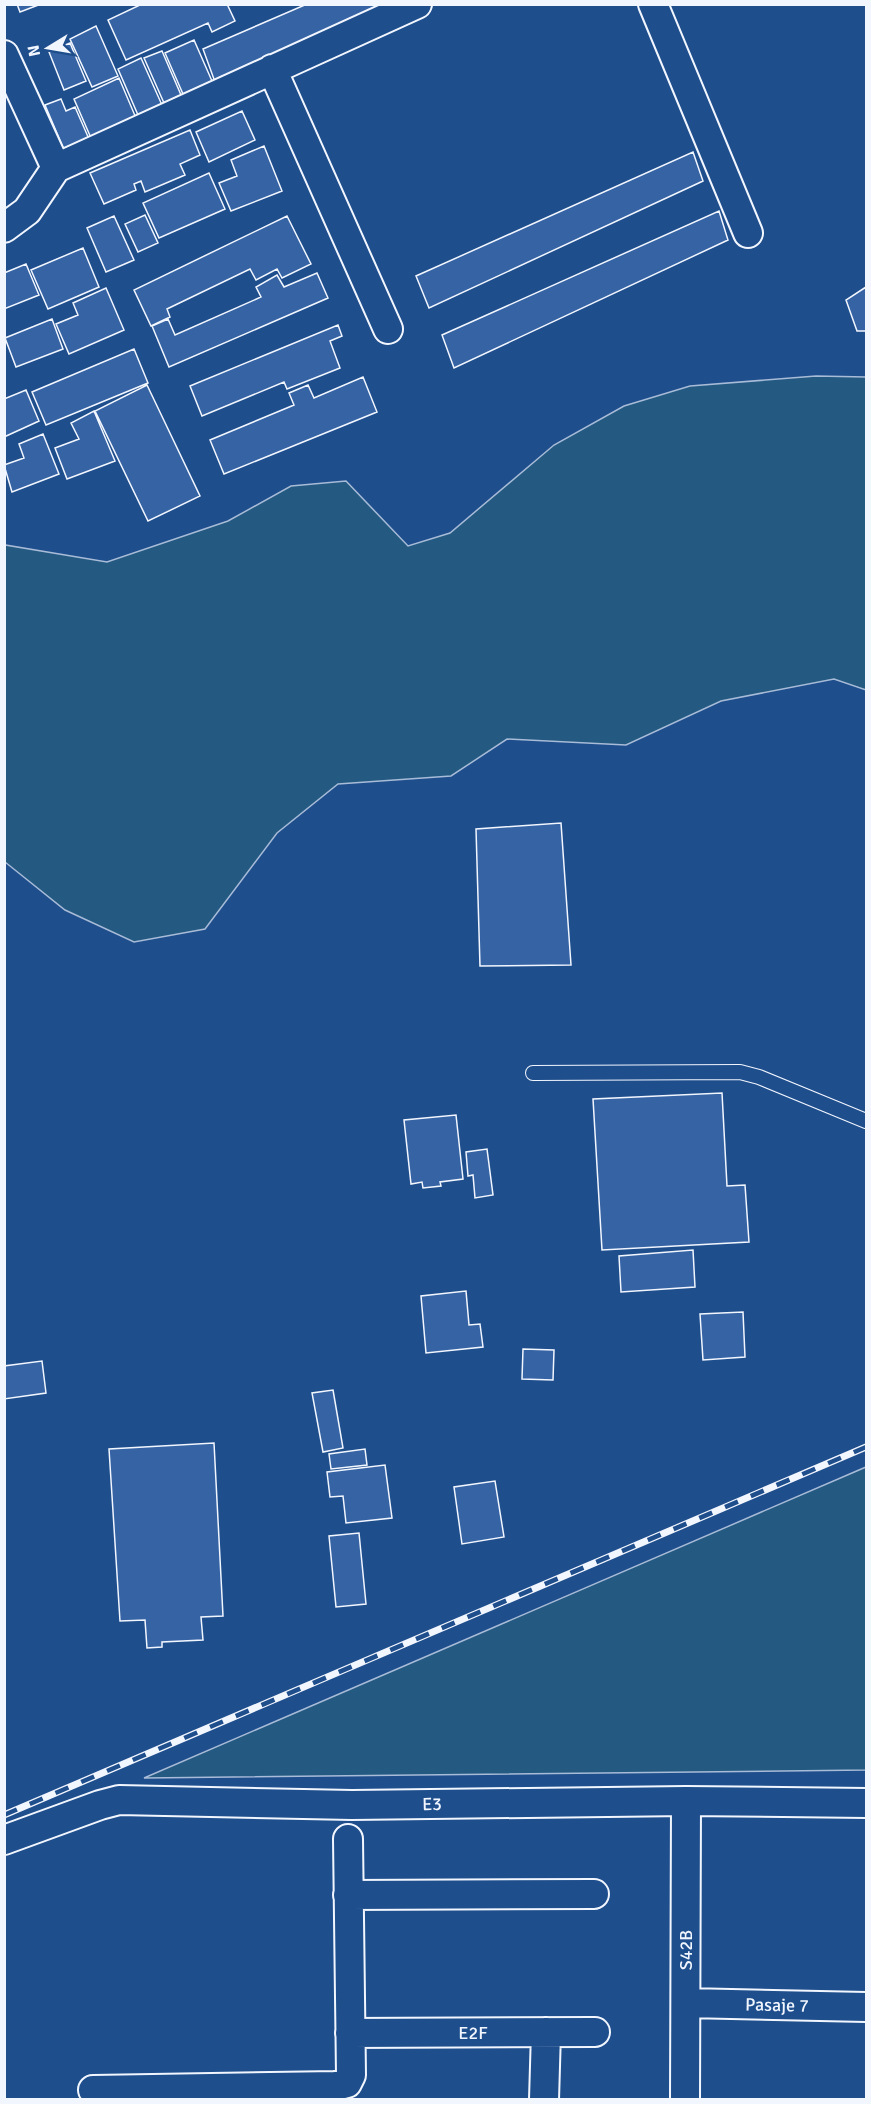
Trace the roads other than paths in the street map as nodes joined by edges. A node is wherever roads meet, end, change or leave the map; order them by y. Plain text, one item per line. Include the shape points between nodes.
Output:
1 (417, 4) edge
2 (653, 4) edge
3 (4, 55) edge
4 (272, 69) junction
5 (56, 168) junction
6 (4, 228) edge
7 (748, 233) dead end
8 (388, 329) dead end
9 (533, 1073) dead end
10 (867, 1121) edge
11 (686, 1801) junction
12 (867, 1803) edge
13 (348, 1839) dead end
14 (4, 1840) edge
15 (594, 1894) dead end
16 (348, 1895) junction
17 (687, 2003) junction
18 (867, 2007) edge
19 (546, 2032) junction
20 (595, 2032) dead end
21 (350, 2033) junction
22 (93, 2090) dead end
23 (544, 2100) edge
24 (685, 2100) edge

1 - 4 street
2 - 7 street
3 - 5 street
4 - 5 street
4 - 8 street
5 - 6 street via 27,211
9 - 10 lane via 740,1072
11 - 12 street, E3
11 - 14 street, E3 via 352,1805 119,1800
11 - 17 street, S42B
13 - 16 street
15 - 16 street
16 - 21 street
17 - 18 street, Pasaje 7
17 - 24 street, S42B
19 - 20 street, E2F
19 - 21 street, E2F
19 - 23 street
21 - 22 street via 351,2074 347,2083 336,2086

